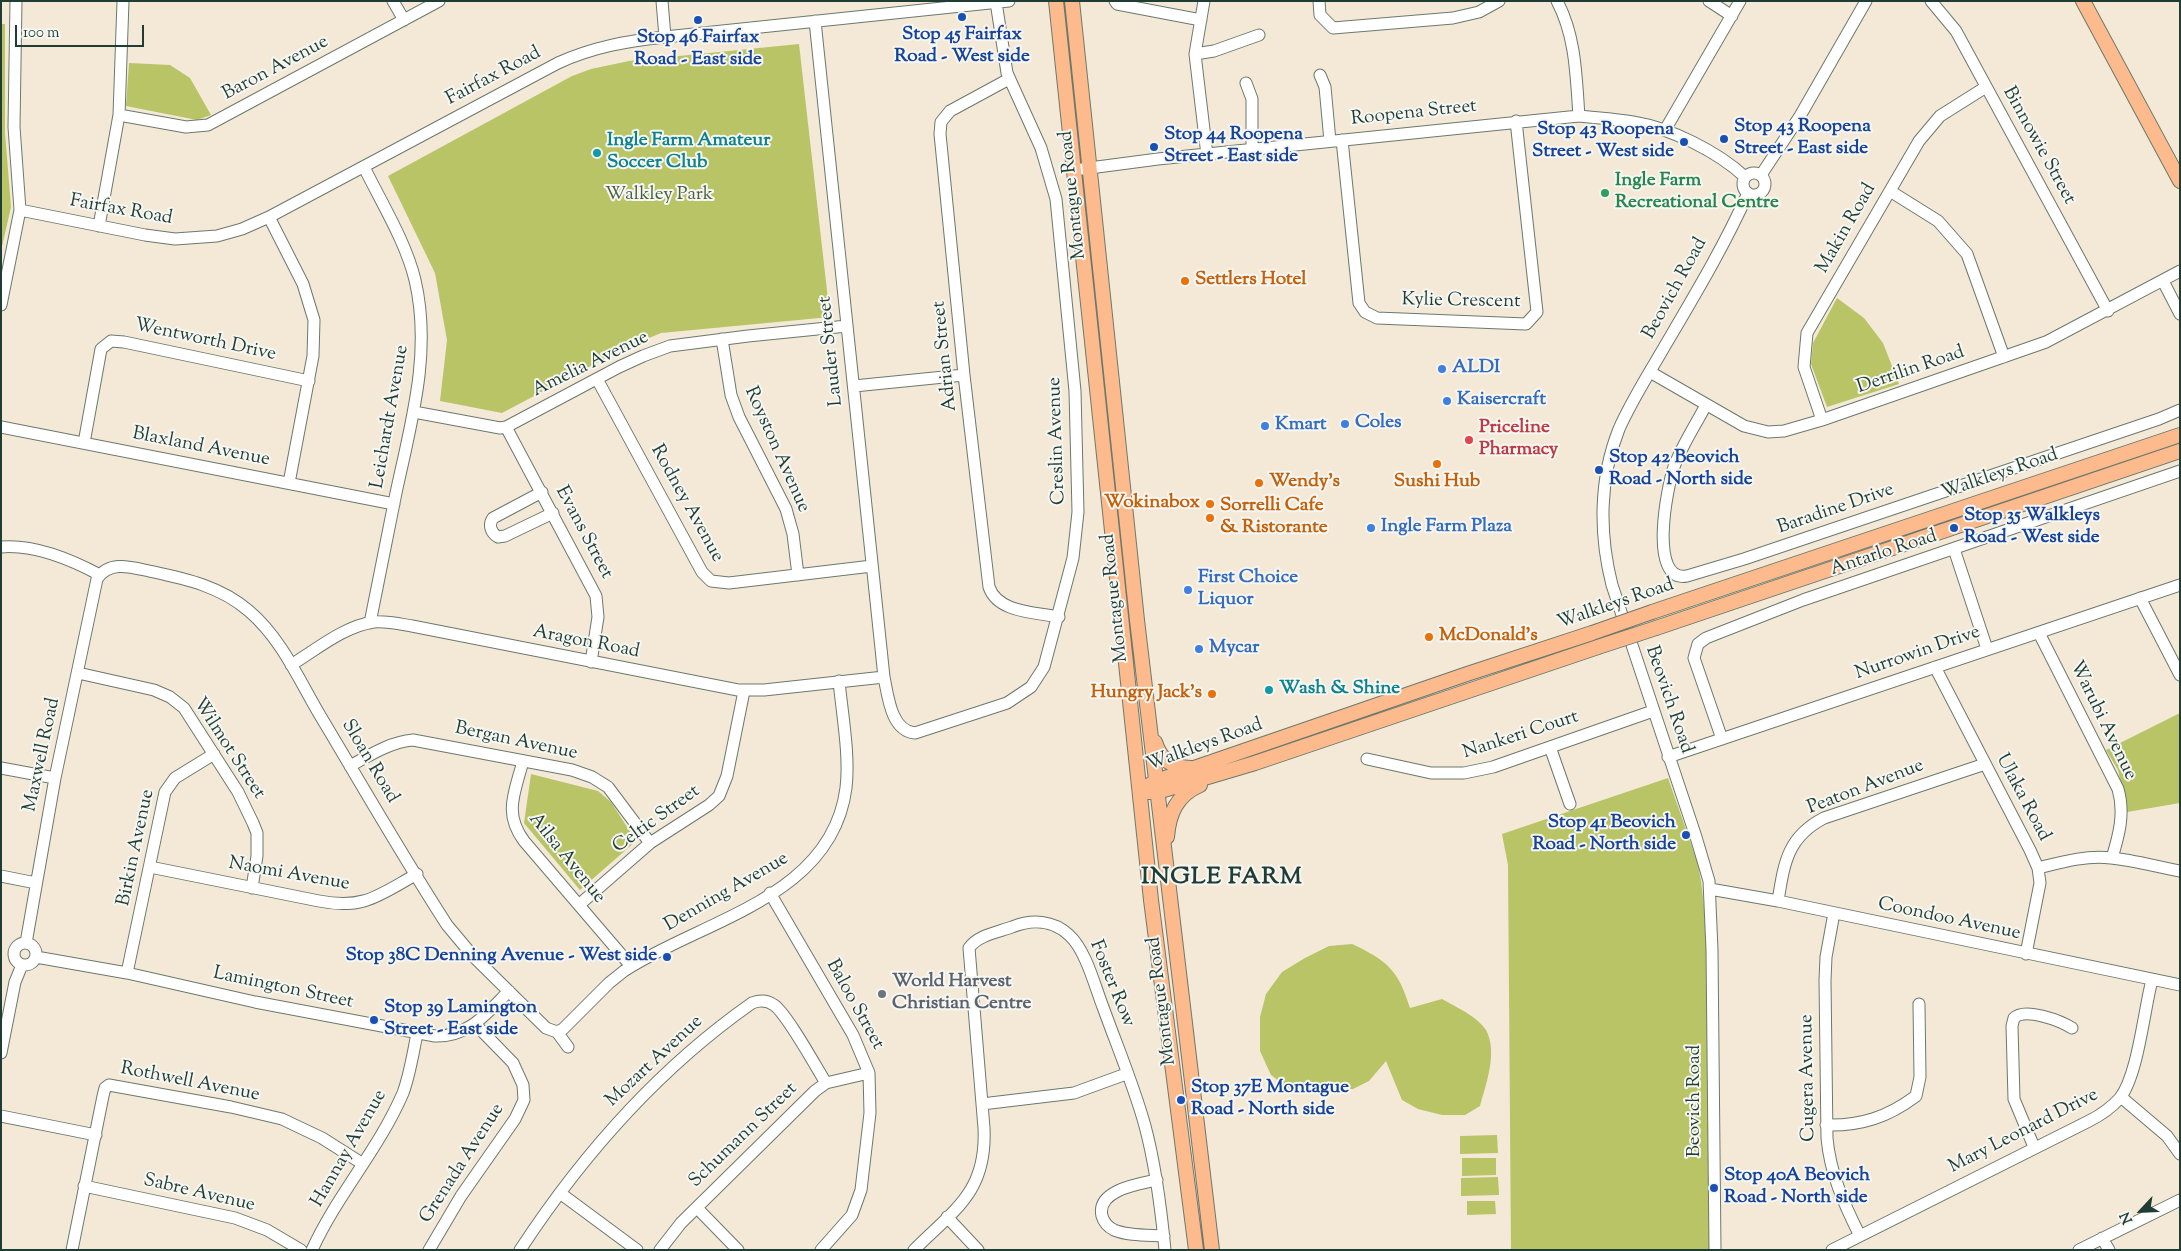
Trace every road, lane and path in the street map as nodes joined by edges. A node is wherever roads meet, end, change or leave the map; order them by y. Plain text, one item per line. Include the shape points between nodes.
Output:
1 (16, 1) edge
2 (123, 1) edge
3 (393, 1) edge
4 (439, 1) edge
5 (662, 1) edge
6 (1009, 1) edge
7 (1056, 1) edge
8 (1072, 1) edge
9 (1115, 1) edge
10 (1204, 1) edge
11 (1319, 1) edge
12 (1499, 1) edge
13 (1557, 1) edge
14 (1709, 1) edge
15 (1740, 1) edge
16 (1866, 1) edge
17 (1931, 1) edge
18 (2084, 1) edge
19 (996, 2) junction
20 (924, 6) edge
21 (1732, 16) junction
22 (404, 20) junction
23 (1201, 20) junction
24 (815, 21) junction
25 (1259, 35) dead end
26 (665, 37) junction
27 (1195, 54) junction
28 (1320, 75) dead end
29 (1009, 79) junction
30 (1246, 83) dead end
31 (1986, 87) junction
32 (119, 115) junction
33 (1579, 116) junction
34 (1516, 121) junction
35 (1665, 130) junction
36 (1336, 140) junction
37 (1252, 150) junction
38 (1207, 154) junction
39 (364, 167) junction
40 (1090, 168) junction
41 (1074, 170) junction
42 (1761, 175) junction
43 (1745, 177) junction
44 (2180, 181) edge
45 (1890, 191) junction
46 (1748, 193) junction
47 (20, 210) junction
48 (269, 217) junction
49 (99, 226) junction
50 (2180, 271) edge
51 (2162, 281) junction
52 (1, 306) edge
53 (2108, 311) junction
54 (2180, 314) edge
55 (847, 326) junction
56 (722, 339) junction
57 (2004, 357) junction
58 (1650, 372) junction
59 (964, 374) junction
60 (597, 379) junction
61 (308, 381) junction
62 (854, 386) junction
63 (1706, 405) junction
64 (2180, 410) edge
65 (414, 412) junction
66 (1822, 420) junction
67 (1, 427) edge
68 (506, 427) junction
69 (2180, 434) edge
70 (84, 443) junction
71 (2180, 451) edge
72 (2180, 471) edge
73 (289, 483) junction
74 (542, 492) junction
75 (394, 504) junction
76 (553, 513) junction
77 (1, 547) edge
78 (1954, 550) junction
79 (872, 566) junction
80 (798, 574) junction
81 (100, 575) junction
82 (2180, 585) edge
83 (2140, 598) junction
84 (1058, 617) junction
85 (370, 623) junction
86 (2039, 633) junction
87 (1987, 649) junction
88 (590, 662) junction
89 (291, 665) junction
90 (1934, 667) junction
91 (78, 673) junction
92 (2180, 675) edge
93 (884, 676) junction
94 (839, 681) junction
95 (744, 691) junction
96 (1653, 711) junction
97 (1148, 718) junction
98 (1722, 739) junction
99 (1550, 747) junction
100 (214, 754) junction
101 (1668, 757) junction
102 (1367, 759) dead end
103 (522, 761) junction
104 (1984, 764) junction
105 (350, 766) junction
106 (1, 768) edge
107 (1193, 768) junction
108 (1223, 773) junction
109 (55, 778) junction
110 (1156, 787) junction
111 (1140, 792) junction
112 (1570, 804) dead end
113 (650, 843) junction
114 (2112, 858) junction
115 (1164, 859) junction
116 (150, 867) junction
117 (2038, 868) junction
118 (2180, 872) edge
119 (417, 874) junction
120 (1, 876) edge
121 (36, 883) junction
122 (252, 888) junction
123 (1710, 889) junction
124 (770, 893) junction
125 (1778, 902) junction
126 (580, 904) junction
127 (1834, 913) junction
128 (26, 943) junction
129 (2026, 954) junction
130 (36, 957) junction
131 (22, 965) junction
132 (631, 966) junction
133 (127, 973) junction
134 (2152, 980) junction
135 (2180, 985) edge
136 (509, 991) junction
137 (1919, 1004) dead end
138 (475, 1024) junction
139 (2072, 1028) dead end
140 (557, 1032) junction
141 (417, 1034) junction
142 (568, 1047) dead end
143 (1, 1053) edge
144 (869, 1073) junction
145 (1126, 1074) junction
146 (826, 1083) junction
147 (2120, 1097) junction
148 (982, 1104) junction
149 (1, 1116) edge
150 (1826, 1125) junction
151 (96, 1136) junction
152 (2176, 1137) edge
153 (2034, 1147) junction
154 (2180, 1154) edge
155 (363, 1164) junction
156 (1157, 1180) junction
157 (84, 1186) junction
158 (560, 1193) junction
159 (2180, 1200) edge
160 (697, 1208) junction
161 (947, 1217) junction
162 (1164, 1236) junction
163 (1860, 1236) junction
164 (2102, 1238) junction
165 (823, 1249) edge
166 (72, 1250) edge
167 (301, 1250) edge
168 (312, 1250) edge
169 (429, 1250) edge
170 (520, 1250) edge
171 (637, 1250) edge
172 (660, 1250) edge
173 (738, 1250) edge
174 (914, 1250) edge
175 (978, 1250) edge
176 (1165, 1250) edge
177 (1196, 1250) edge
178 (1212, 1250) edge
179 (1715, 1250) edge
180 (1832, 1250) edge
181 (2079, 1250) edge
182 (2108, 1250) edge

1 - 47 street via 14,127
2 - 32 street
3 - 22 street
4 - 22 street, Baron Avenue
5 - 26 street
6 - 19 street, Fairfax Road
7 - 41 main road, Montague Road
8 - 40 main road, Montague Road
9 - 23 street
10 - 23 street
11 - 12 street via 1320,15 1333,28 1453,18 1479,12
13 - 33 street via 1566,17 1574,47
14 - 21 street
15 - 21 street
16 - 42 street via 1800,116
17 - 31 street, Binnowie Street via 1956,31
18 - 44 main road
19 - 20 street, Fairfax Road
19 - 29 street, Creslin Avenue
20 - 24 street, Fairfax Road
21 - 35 street
22 - 32 street, Baron Avenue via 208,125 186,127
23 - 27 street
24 - 26 street, Fairfax Road
24 - 55 street, Lauder Street
25 - 27 street via 1214,51
26 - 39 street, Fairfax Road via 610,44 571,57
27 - 38 street
28 - 36 street, Kylie Crescent
29 - 59 street, Adrian Street via 950,111 940,128
29 - 84 street, Creslin Avenue via 1041,148 1053,185 1074,383 1078,512 1073,558
30 - 37 street via 1252,99
31 - 45 street, Makin Road via 1940,116 1918,141
31 - 53 street, Binnowie Street
32 - 49 street
33 - 34 street, Roopena Street
33 - 35 street, Roopena Street via 1634,122
34 - 36 street, Roopena Street
34 - 36 street, Kylie Crescent via 1537,312 1526,324 1378,318 1365,312 1359,303
35 - 43 street, Roopena Street via 1720,158
36 - 37 street, Roopena Street
37 - 38 street, Roopena Street
38 - 40 street, Roopena Street
39 - 48 street, Fairfax Road
39 - 65 street, Leichardt Avenue via 403,249 418,295 422,355
40 - 41 street, Roopena Street
40 - 97 main road, Montague Road
41 - 111 main road, Montague Road
42 - 43 street via 1753,172
42 - 46 street via 1766,184 1762,192
43 - 46 street via 1743,185
45 - 57 street via 1938,221 1968,254
45 - 66 street, Makin Road via 1807,334 1804,367
46 - 58 street, Beovich Road
47 - 49 street, Fairfax Road
47 - 52 street
48 - 49 street, Fairfax Road via 234,232 194,239 157,237
48 - 61 street via 313,311 315,344
50 - 51 street, Derrilin Road
51 - 53 street, Derrilin Road
51 - 54 street
53 - 57 street, Derrilin Road via 2046,342
55 - 56 street, Amelia Avenue
55 - 62 street, Lauder Street
56 - 60 street, Amelia Avenue via 657,350
56 - 80 street, Royston Avenue via 730,395 786,509
57 - 66 street, Derrilin Road
58 - 63 street, Derrilin Road
58 - 96 street, Beovich Road via 1619,429 1607,474 1603,518 1612,585
59 - 62 street
59 - 84 street, Adrian Street via 990,591 1007,607
60 - 68 street, Amelia Avenue
60 - 80 street, Rodney Avenue via 707,578 723,584
61 - 70 street, Wentworth Drive via 111,341 102,349
61 - 73 street
62 - 79 street, Lauder Street
63 - 64 street, Baradine Drive via 1674,466 1664,505 1666,560 1671,572 1682,577
63 - 66 street, Derrilin Road via 1760,431 1784,431
65 - 68 street via 496,428
65 - 75 street, Leichardt Avenue
67 - 70 street, Blaxland Avenue
68 - 74 street, Evans Street
69 - 107 main road, Walkleys Road, bridge
70 - 73 street, Blaxland Avenue
71 - 108 main road, Walkleys Road, bridge
72 - 78 street, Antarlo Road
73 - 75 street, Blaxland Avenue
74 - 76 street, Evans Street
74 - 76 street via 493,518 490,526 493,533 498,537 505,536
75 - 85 street, Leichardt Avenue
76 - 88 street, Evans Street via 597,600 598,617
77 - 81 street via 64,557
78 - 87 street
78 - 98 street, Antarlo Road via 1778,609 1702,640 1694,658
79 - 80 street, Rodney Avenue
79 - 93 street, Lauder Street
81 - 89 street, Sloan Road via 114,567 125,566 212,588 251,613
81 - 91 street, Maxwell Road
82 - 83 street, Nurrowin Drive
83 - 86 street, Nurrowin Drive
83 - 92 street
84 - 93 street, Creslin Avenue via 1044,667 1035,682 1015,700 972,716 919,733 907,731 893,713
85 - 88 street, Aragon Road via 392,622
85 - 89 street, Aragon Road via 346,632
86 - 87 street, Nurrowin Drive
86 - 114 street, Warubi Avenue via 2118,789 2121,822
87 - 90 street, Nurrowin Drive
88 - 95 street, Aragon Road
89 - 105 street, Sloan Road
90 - 98 street, Nurrowin Drive
90 - 104 street, Ulaka Road
91 - 100 street, Wilmot Street via 143,687 170,697 190,715
91 - 109 street, Maxwell Road
93 - 94 street, Aragon Road
94 - 95 street, Aragon Road
94 - 124 street, Denning Avenue via 846,776 840,816 816,858
95 - 113 street, Celtic Street via 730,764 721,792 710,805
96 - 99 street, Nankeri Court
96 - 101 street, Beovich Road
97 - 107 main road via 1161,756 1174,766
97 - 110 main road, Montague Road
98 - 101 street, Nurrowin Drive
99 - 102 street, Nankeri Court via 1459,774 1431,773
99 - 112 street
100 - 116 street, Birkin Avenue via 175,778 168,786
100 - 122 street, Wilmot Street via 249,812 256,833 258,856
101 - 123 street, Beovich Road via 1701,850
103 - 105 street, Bergan Avenue via 413,740 385,747
103 - 113 street, Bergan Avenue via 572,770 601,782
103 - 126 street, Ailsa Avenue via 512,822 524,841
104 - 117 street, Ulaka Road
104 - 125 street, Peaton Avenue via 1824,818 1809,827 1798,836 1790,850
105 - 119 street, Sloan Road
106 - 109 street
107 - 110 main road, Walkleys Road
108 - 110 main road, Walkleys Road
108 - 115 main road via 1190,790 1176,804 1168,826
109 - 121 street, Maxwell Road
110 - 111 main road, Walkleys Road
110 - 115 main road, Montague Road
111 - 177 main road, Montague Road
113 - 126 street, Celtic Street
114 - 117 street via 2076,859
114 - 118 street
115 - 178 main road, Montague Road
116 - 122 street, Naomi Avenue
116 - 133 street, Birkin Avenue
117 - 129 street, Ulaka Road via 2039,891
119 - 122 street, Naomi Avenue via 379,895 354,904 336,904
119 - 136 street, Sloan Road via 455,936
120 - 121 street
121 - 128 street, Maxwell Road
123 - 125 street, Coondoo Avenue
123 - 179 street, Beovich Road
124 - 132 street, Denning Avenue
124 - 144 street, Baloo Street via 853,1035
125 - 127 street, Coondoo Avenue
126 - 132 street, Ailsa Avenue
127 - 129 street, Coondoo Avenue
127 - 150 street, Cugera Avenue via 1825,980
128 - 130 street via 34,948
128 - 131 street via 18,946 14,953 16,961
129 - 134 street, Coondoo Avenue
130 - 131 street via 31,964
130 - 133 street, Lamington Street
131 - 143 street
132 - 140 street, Denning Avenue via 608,983
133 - 141 street, Lamington Street
134 - 135 street, Coondoo Avenue
134 - 147 street, Mary Leonard Drive via 2132,1072
136 - 138 street, Lamington Street
136 - 140 street, Sloan Road via 546,1028
137 - 150 street via 1920,1078 1916,1096 1868,1121
138 - 141 street, Lamington Street via 451,1035
138 - 169 street, Grenada Avenue via 513,1063 523,1085 524,1100
139 - 153 street via 2054,1019 2023,1013 2014,1018 2014,1099
140 - 142 street, Sloan Road
141 - 155 street, Hannay Avenue via 404,1091
144 - 146 street, Schumann Street
144 - 165 street, Baloo Street via 870,1113 861,1190 852,1215
145 - 148 street via 1074,1093
145 - 148 street, Foster Row via 1075,941 1048,923 1022,923 979,939 969,948
145 - 156 street, Foster Row via 1145,1126
146 - 158 street, Mozart Avenue via 780,1010 772,1003 758,1000 698,1043 634,1102
146 - 160 street, Schumann Street
147 - 152 street
147 - 153 street, Mary Leonard Drive via 2098,1116
148 - 161 street, Foster Row via 985,1146 980,1174 969,1193
149 - 151 street
150 - 163 street, Cugera Avenue via 1832,1173
151 - 155 street, Rothwell Avenue via 105,1088 114,1085 282,1119 322,1138
151 - 157 street, Rothwell Avenue
152 - 154 street
153 - 163 street, Mary Leonard Drive
155 - 168 street, Hannay Avenue
156 - 162 street, Foster Row
156 - 162 street via 1111,1195 1104,1202 1102,1214 1106,1224 1116,1231
157 - 166 street, Rothwell Avenue
157 - 167 street, Sabre Avenue via 235,1218 268,1230
158 - 170 street, Mozart Avenue
158 - 171 street
159 - 164 street
160 - 172 street, Schumann Street
160 - 173 street
161 - 174 street, Foster Row
161 - 175 street
162 - 176 street, Foster Row
163 - 180 street, Mary Leonard Drive
164 - 181 street
164 - 182 street

